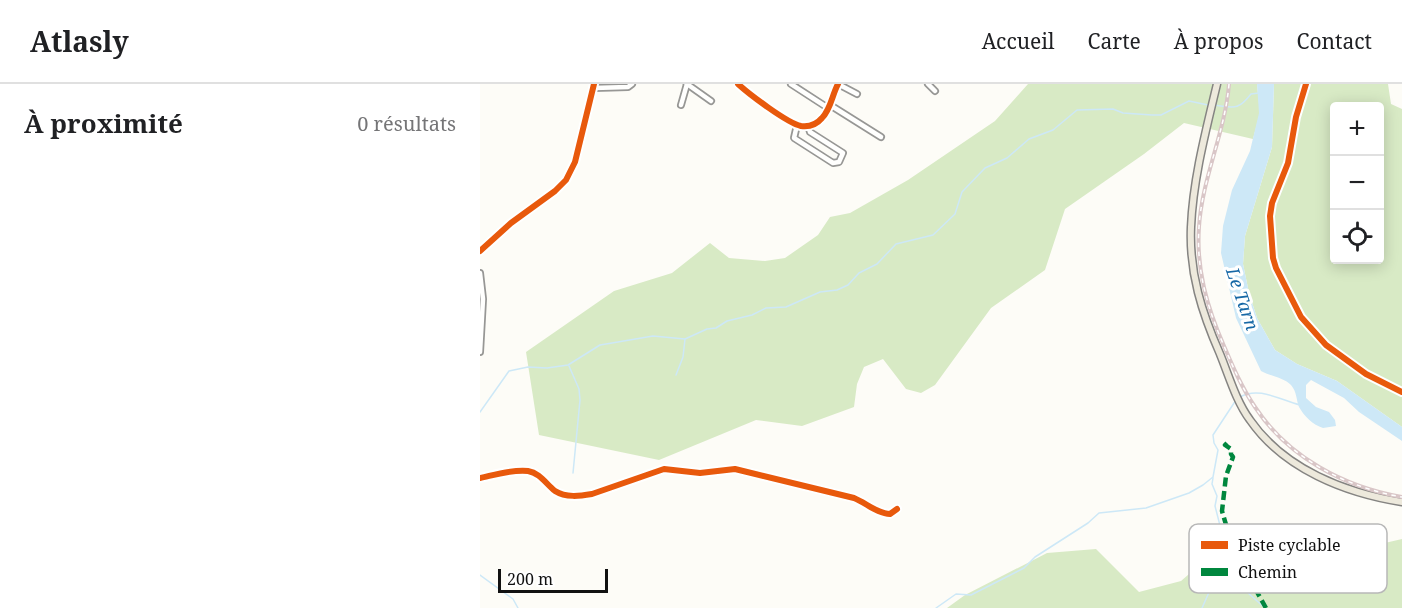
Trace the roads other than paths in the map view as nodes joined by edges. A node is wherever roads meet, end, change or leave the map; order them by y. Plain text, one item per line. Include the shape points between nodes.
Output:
1 (632, 84) edge
2 (687, 84) edge
3 (738, 84) edge
4 (791, 84) edge
5 (838, 84) edge
6 (928, 84) edge
7 (1218, 84) edge
8 (1306, 84) edge
9 (594, 86) edge
10 (935, 91) dead end
11 (857, 94) dead end
12 (711, 101) dead end
13 (681, 105) dead end
14 (829, 106) junction
15 (797, 125) junction
16 (808, 126) junction
17 (881, 137) dead end
18 (480, 251) edge
19 (480, 273) edge
20 (480, 352) edge
21 (1402, 392) edge
22 (480, 478) edge
23 (1402, 502) edge
24 (897, 509) dead end

1 - 9 street
2 - 12 street
2 - 13 street
3 - 15 street
4 - 14 street
5 - 11 street
5 - 14 street
6 - 10 street
7 - 23 main road via 1192,214 1192,264 1203,314 1242,407 1260,433 1310,472 1348,490
8 - 21 street via 1288,164 1272,203 1276,268 1291,302 1326,345 1365,374
9 - 18 street via 575,162 566,180
14 - 16 street via 820,121
14 - 17 street
15 - 16 street
15 - 16 street via 794,138 833,163 839,162 843,153 810,132
19 - 20 street
22 - 24 street via 529,471 562,495 580,496 664,470 700,473 735,468 854,498 883,514

